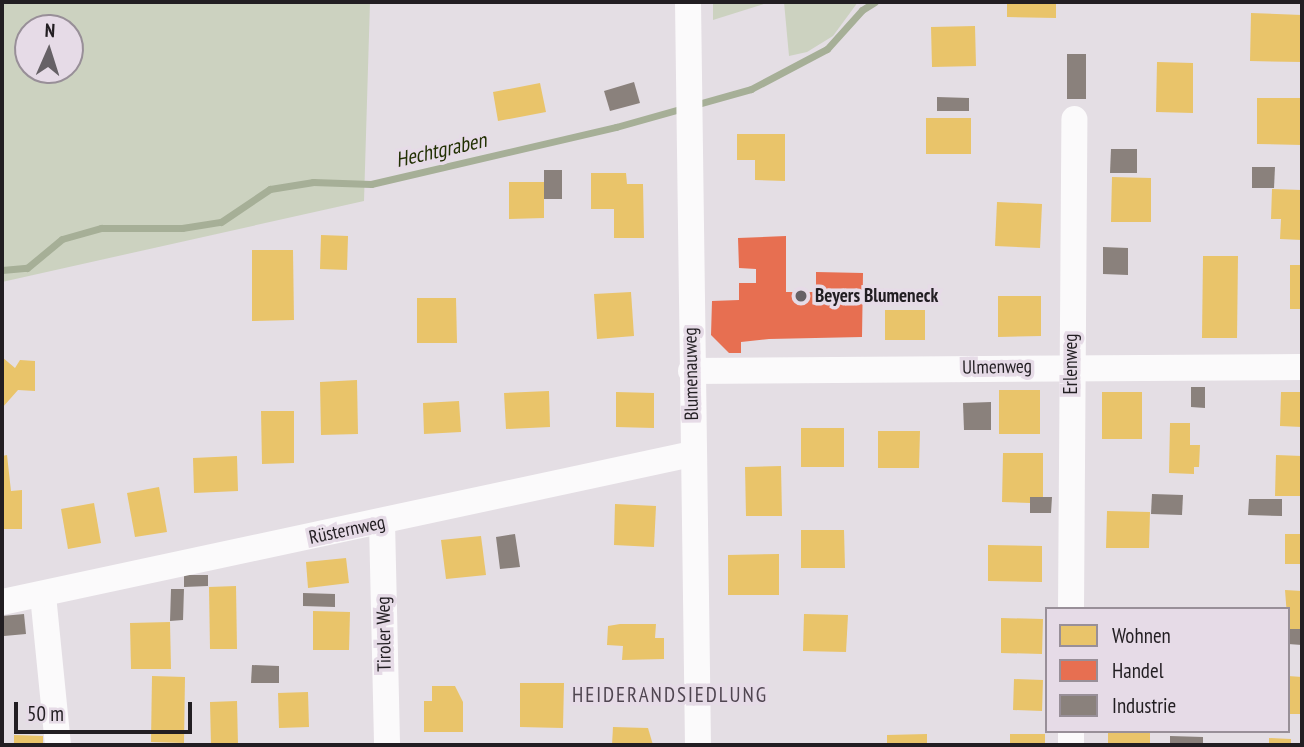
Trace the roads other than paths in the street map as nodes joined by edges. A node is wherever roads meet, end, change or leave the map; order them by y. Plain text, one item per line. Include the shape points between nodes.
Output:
1 (688, 2) edge
2 (1074, 119) dead end
3 (1070, 366) junction
4 (1302, 367) edge
5 (691, 371) junction
6 (692, 454) junction
7 (382, 522) junction
8 (43, 595) junction
9 (2, 602) edge
10 (1071, 607) edge
11 (58, 745) edge
12 (387, 745) edge
13 (698, 745) edge

1 - 5 street, Blumenauweg
2 - 3 street, Erlenweg
3 - 4 street, Ulmenweg
3 - 5 street, Ulmenweg
3 - 10 street, Erlenweg
5 - 6 street, Blumenauweg
6 - 7 street, Rüsternweg
6 - 13 street, Blumenauweg
7 - 8 street, Rüsternweg
7 - 12 street, Tiroler Weg
8 - 9 street, Rüsternweg
8 - 11 street

